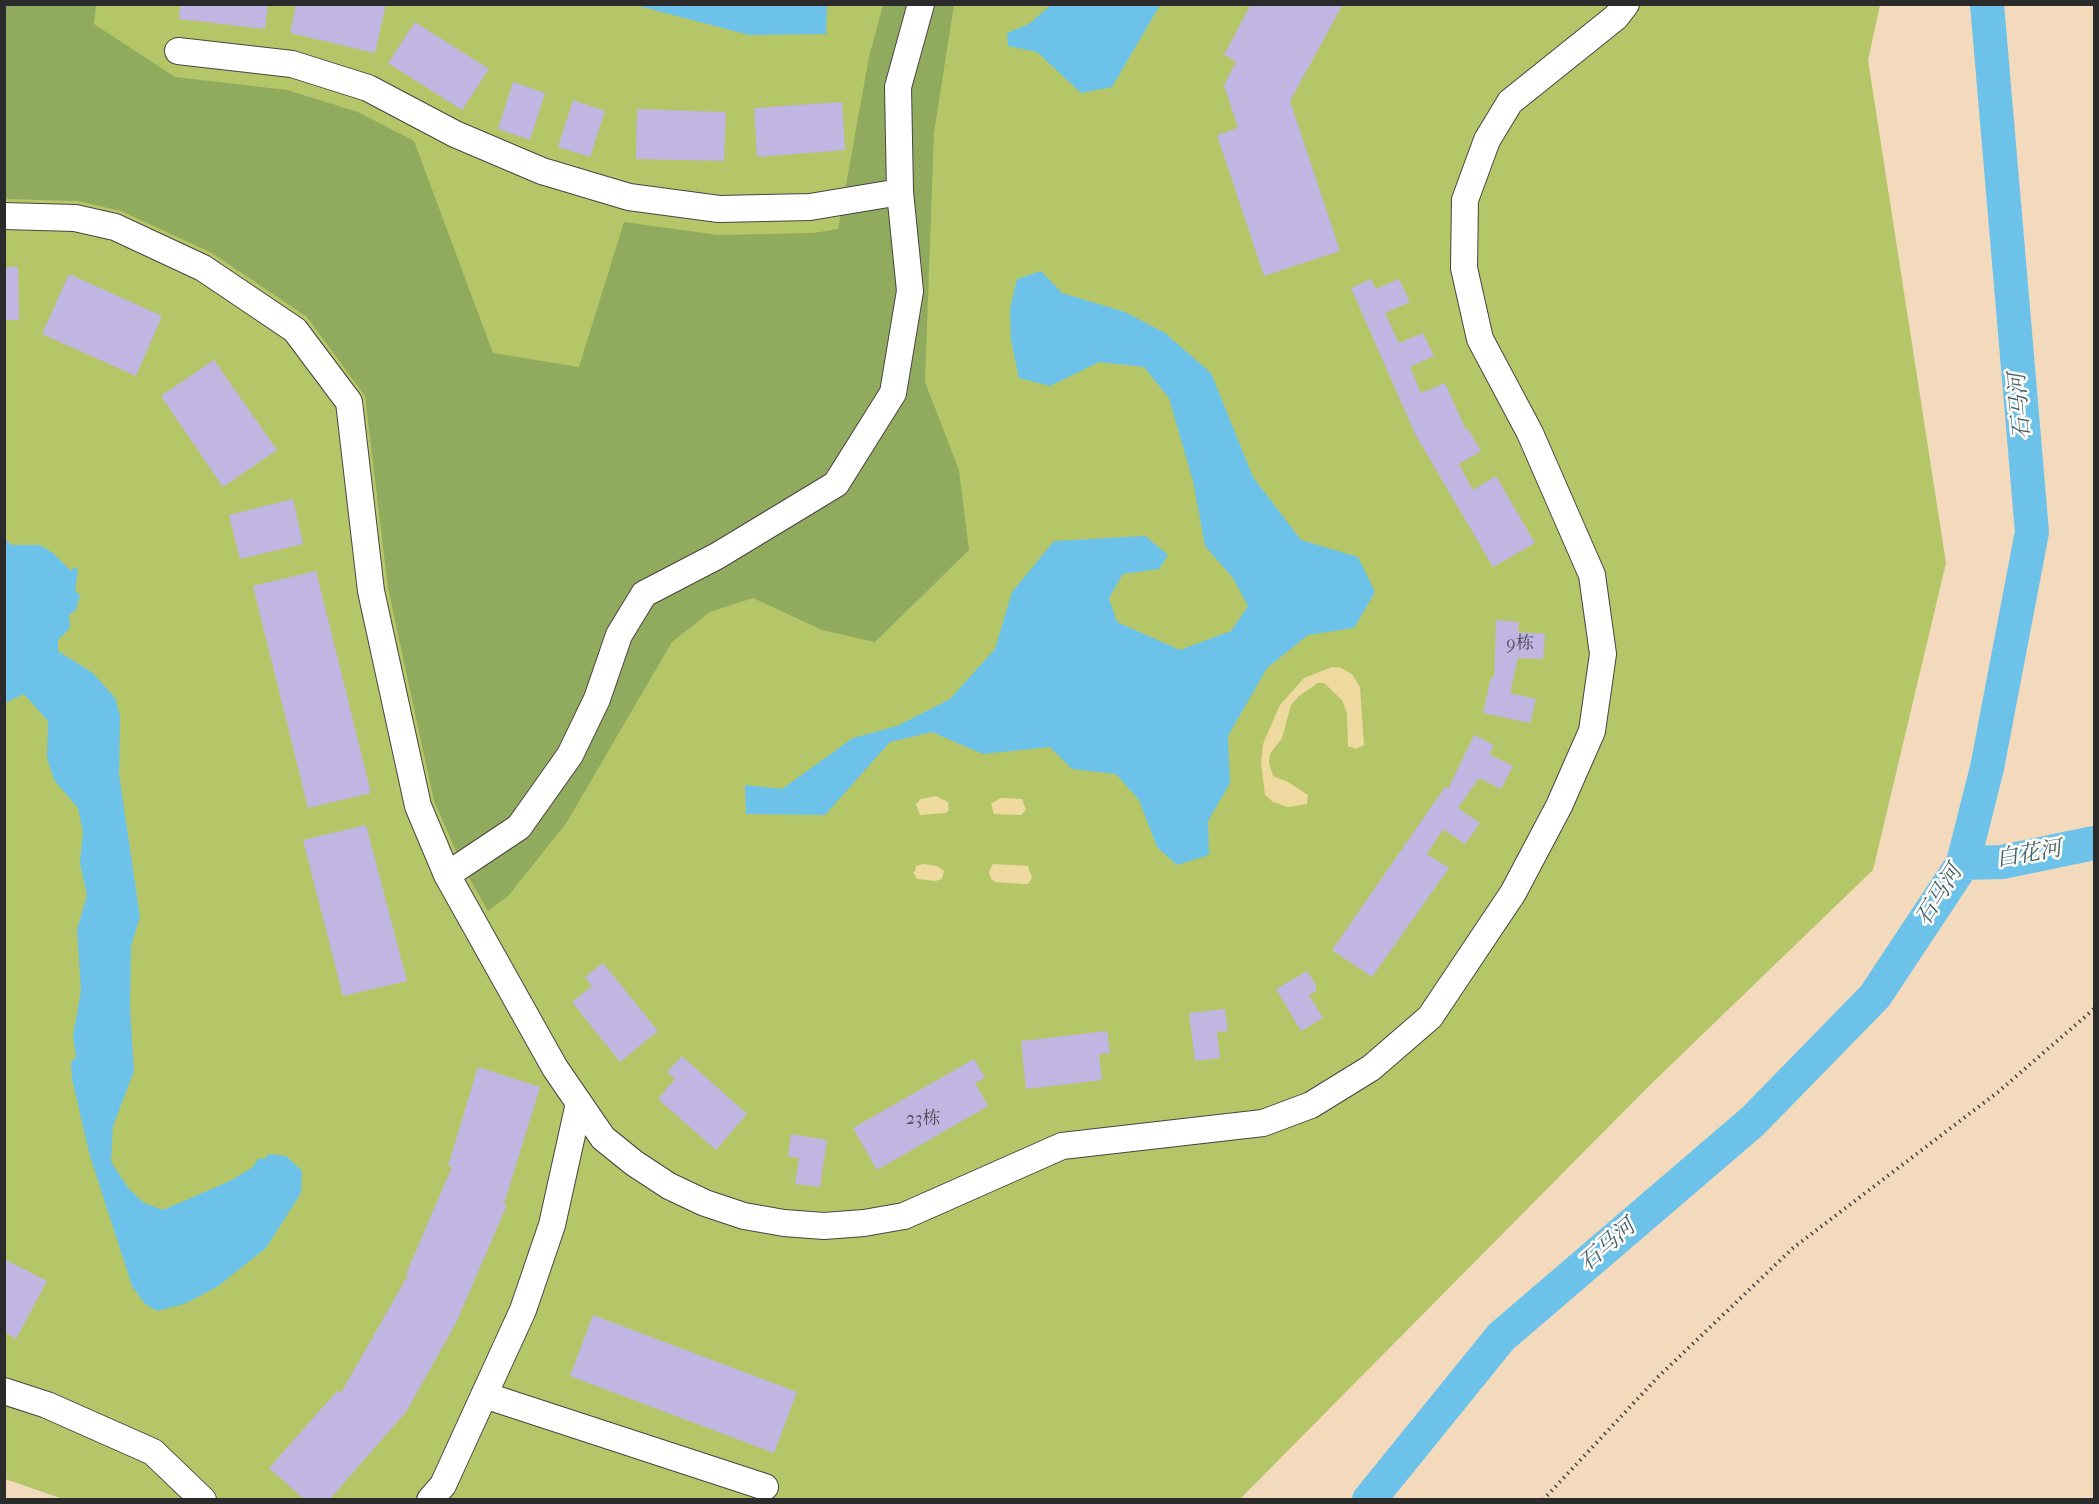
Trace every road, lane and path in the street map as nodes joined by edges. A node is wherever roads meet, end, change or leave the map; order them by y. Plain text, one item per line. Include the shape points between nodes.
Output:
1 (921, 4) edge
2 (1626, 4) edge
3 (178, 51) dead end
4 (900, 192) junction
5 (4, 216) edge
6 (447, 875) junction
7 (2094, 1009) edge
8 (579, 1102) junction
9 (4, 1391) edge
10 (484, 1395) junction
11 (765, 1487) dead end
12 (203, 1500) edge
13 (430, 1500) edge
14 (1543, 1500) edge

1 - 4 street via 898,87
2 - 8 street via 1616,17 1510,102 1487,140 1465,200 1464,268 1480,339 1530,433 1592,575 1603,654 1592,730 1559,806 1513,893 1430,1017 1371,1068 1311,1105 1263,1123 1062,1146 904,1216 864,1223 784,1223 744,1216 705,1203 634,1163 603,1138
3 - 4 street via 292,64 368,88 455,134 542,171 629,197 719,209 788,208
4 - 6 street via 910,291 893,393 836,484 717,556 644,594 619,635 597,699 570,755 519,827
5 - 6 street via 75,218 116,227 203,268 295,330 349,402 371,591 418,806
6 - 8 street via 555,1068
7 - 14 path via 1998,1092 1793,1248 1658,1377
8 - 10 street via 552,1225 523,1310
9 - 12 street via 47,1405 153,1452
10 - 11 street
10 - 13 street via 443,1485

